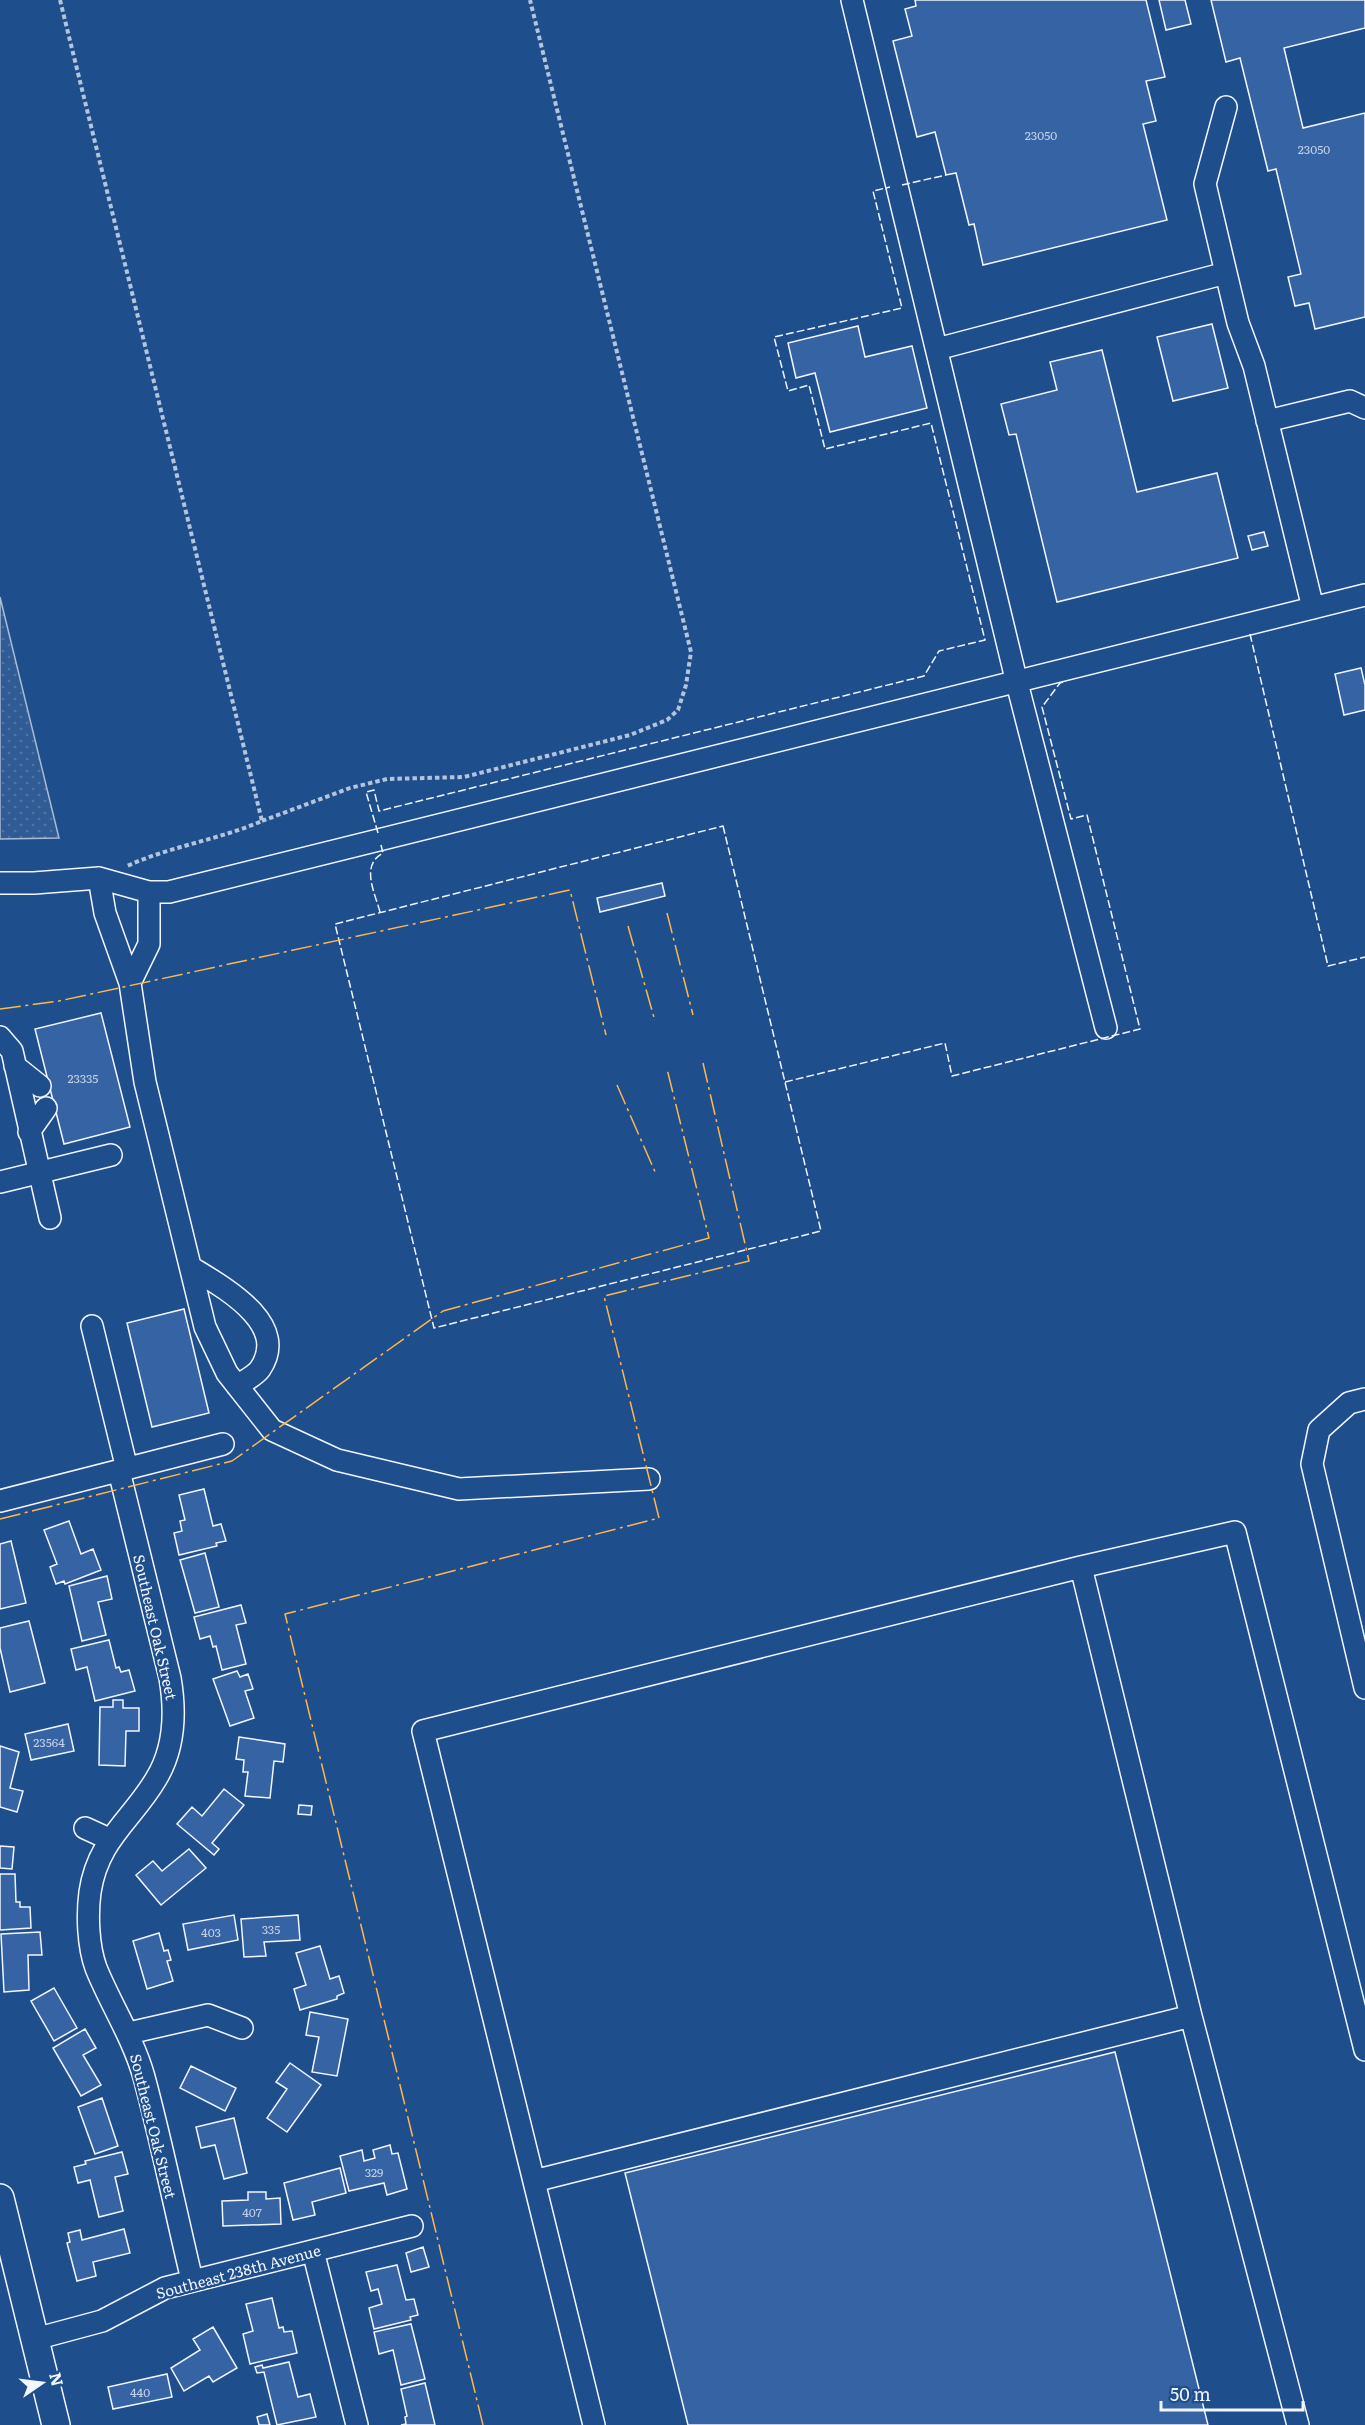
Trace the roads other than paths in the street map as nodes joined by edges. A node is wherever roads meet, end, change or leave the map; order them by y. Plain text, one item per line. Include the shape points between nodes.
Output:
1 (852, 0) edge
2 (1226, 107) dead end
3 (1226, 273) junction
4 (936, 349) junction
5 (1365, 408) edge
6 (1268, 421) junction
7 (1365, 595) edge
8 (1313, 608) junction
9 (1017, 683) junction
10 (99, 878) junction
11 (0, 883) edge
12 (149, 892) junction
13 (130, 983) junction
14 (1106, 1028) dead end
15 (0, 1036) edge
16 (15, 1066) junction
17 (40, 1086) dead end
18 (46, 1108) dead end
19 (29, 1132) junction
20 (111, 1155) dead end
21 (38, 1173) junction
22 (0, 1182) edge
23 (50, 1218) dead end
24 (192, 1268) junction
25 (92, 1326) dead end
26 (237, 1386) junction
27 (1365, 1399) edge
28 (223, 1444) dead end
29 (123, 1470) junction
30 (649, 1479) dead end
31 (0, 1501) edge
32 (1081, 1567) junction
33 (1365, 1688) edge
34 (85, 1828) dead end
35 (109, 1839) junction
36 (1191, 2016) junction
37 (242, 2028) dead end
38 (129, 2033) junction
39 (1365, 2050) edge
40 (534, 2181) junction
41 (0, 2198) edge
42 (412, 2226) dead end
43 (313, 2251) junction
44 (192, 2280) junction
45 (35, 2339) junction
46 (56, 2425) edge
47 (357, 2425) edge
48 (594, 2425) edge
49 (1298, 2425) edge

1 - 4 street
2 - 3 street via 1205,184
3 - 4 street
3 - 6 street
4 - 9 street
5 - 6 street via 1350,401
6 - 8 street
7 - 8 street
8 - 9 street
9 - 12 street via 169,892
9 - 14 street
10 - 11 street
10 - 12 street
10 - 13 street via 105,913
12 - 13 street via 148,944
13 - 24 street via 145,1082
15 - 16 street via 12,1051
16 - 17 street
16 - 19 street
18 - 19 street
19 - 21 street
20 - 21 street
21 - 22 street
21 - 23 street
24 - 26 street via 205,1327
24 - 26 street via 223,1286 259,1317 267,1337 267,1355 259,1370
25 - 29 street, Southeast Oak Street
26 - 30 street via 272,1430 337,1460 459,1489
27 - 33 street via 1349,1403 1319,1430 1312,1464
28 - 29 street
29 - 31 street
29 - 35 street, Southeast Oak Street via 175,1705 168,1754 156,1780
32 - 36 street
32 - 39 street via 1235,1532
32 - 40 street via 423,1731
34 - 35 street
35 - 38 street, Southeast Oak Street via 90,1890 90,1934 95,1966
36 - 40 street
36 - 49 street
37 - 38 street via 208,2015
38 - 44 street, Southeast Oak Street via 144,2075
40 - 48 street
41 - 45 main road
42 - 43 street, Southeast 238th Avenue
43 - 44 street, Southeast 238th Avenue
43 - 47 street
44 - 45 street, Southeast 238th Avenue via 146,2296 102,2321
45 - 46 main road

